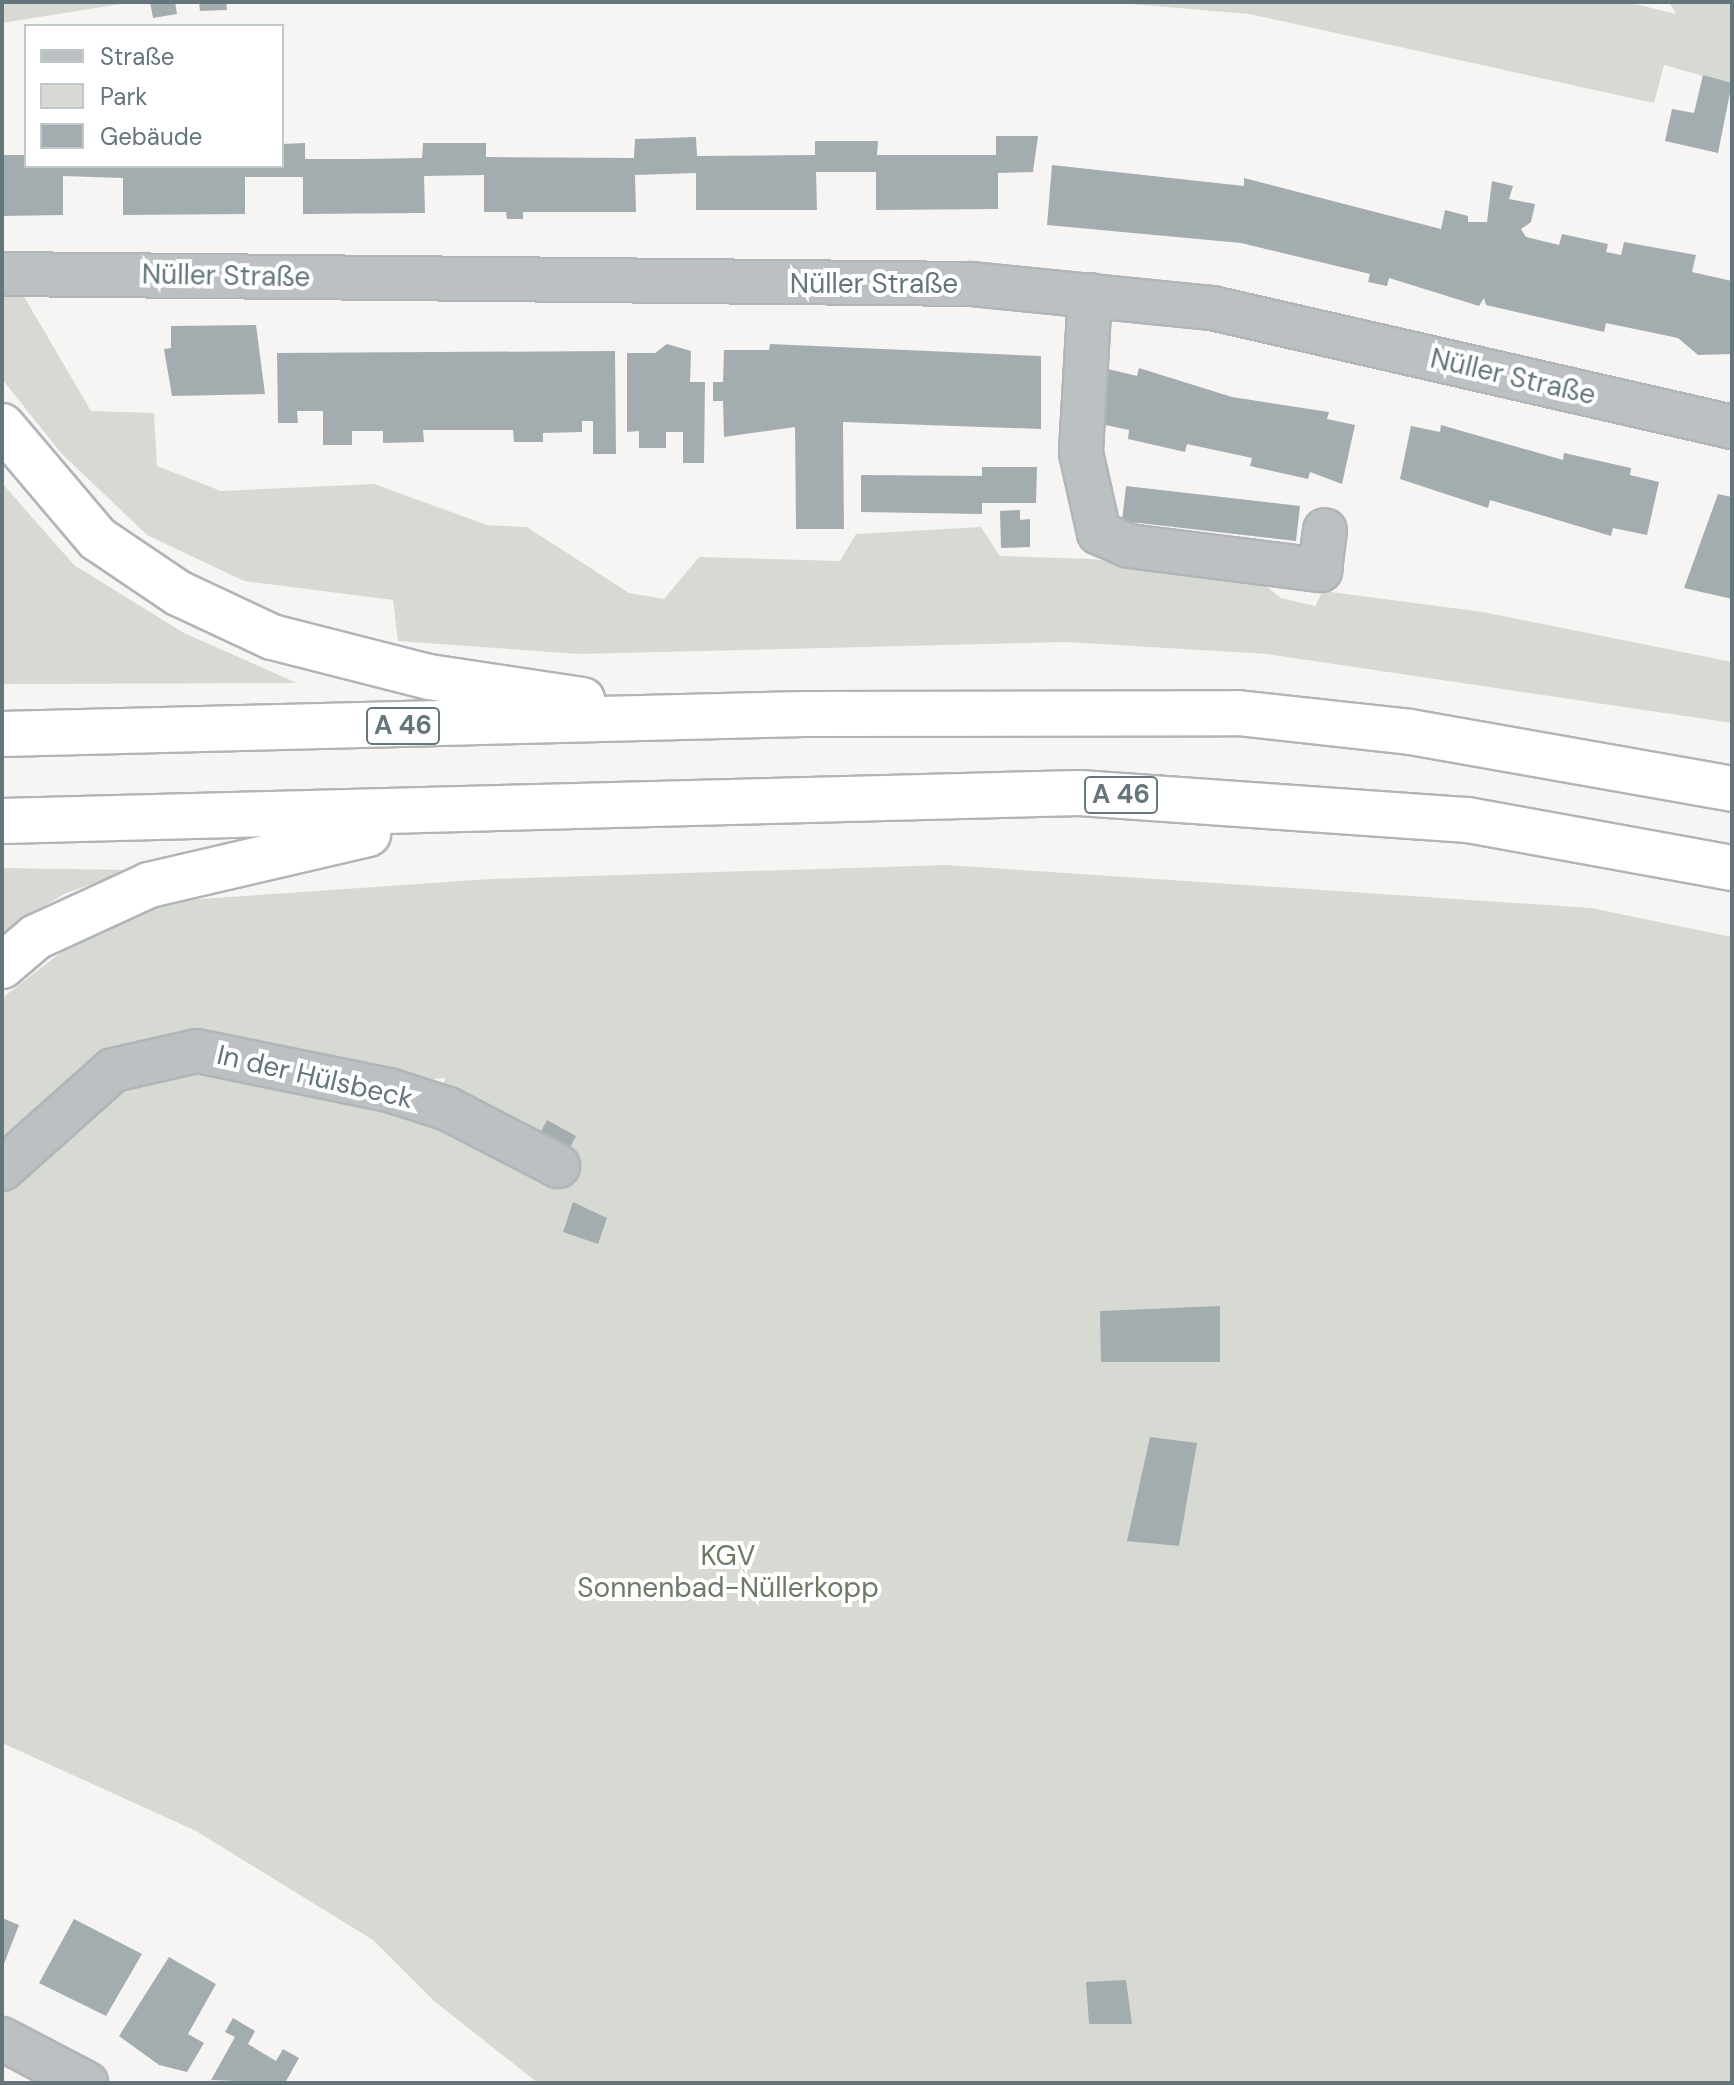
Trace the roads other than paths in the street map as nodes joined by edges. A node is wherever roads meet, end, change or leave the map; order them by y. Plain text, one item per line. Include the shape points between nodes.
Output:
1 (2, 274) edge
2 (1090, 295) junction
3 (2, 426) edge
4 (1732, 427) edge
5 (1325, 530) dead end
6 (804, 714) junction
7 (2, 734) edge
8 (1732, 789) edge
9 (505, 807) junction
10 (2, 821) edge
11 (1732, 868) edge
12 (2, 966) edge
13 (558, 1166) dead end
14 (2, 1169) edge
15 (2, 2039) edge
16 (86, 2083) edge

1 - 2 street, Nüller Straße via 971,284
2 - 4 street, Nüller Straße via 1212,308
2 - 5 street via 1081,453 1099,533 1129,546 1320,570
3 - 6 highway via 98,539 178,593 272,637 429,677 598,703
6 - 7 highway, A 46
6 - 8 highway, A 46 via 1238,713 1410,732
9 - 10 highway, A 46
9 - 11 highway, A 46 via 852,794 1262,801 1468,820
9 - 12 highway via 235,860 149,885 36,937
13 - 14 street, In der Hülsbeck via 448,1109 389,1090 197,1051 113,1070
15 - 16 street

